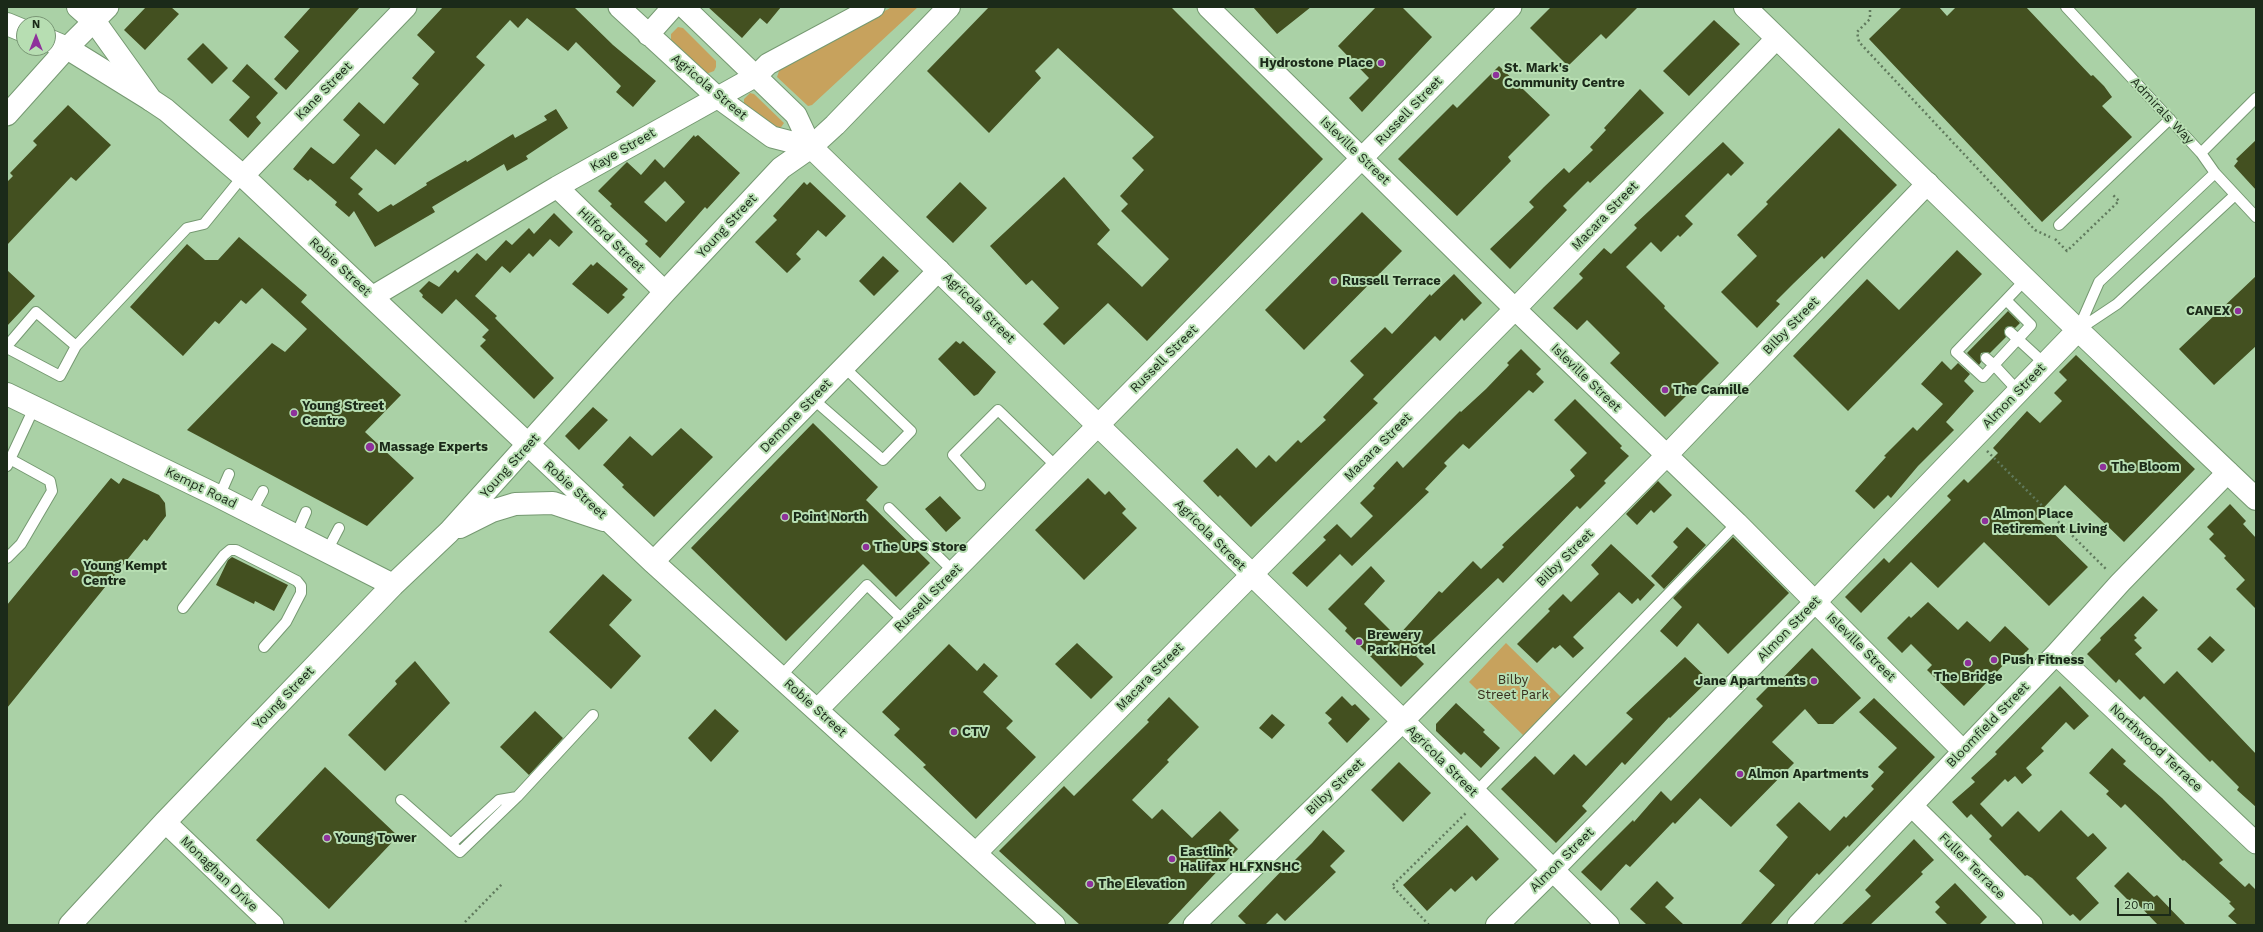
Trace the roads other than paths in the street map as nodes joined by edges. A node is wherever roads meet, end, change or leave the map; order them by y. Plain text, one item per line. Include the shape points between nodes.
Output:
1 (78, 7) edge
2 (406, 7) edge
3 (619, 7) edge
4 (674, 7) edge
5 (684, 7) edge
6 (874, 7) edge
7 (949, 7) edge
8 (1512, 7) edge
9 (1745, 7) edge
10 (2066, 7) edge
11 (1210, 8) edge
12 (101, 15) edge
13 (648, 35) junction
14 (1777, 38) junction
15 (58, 44) edge
16 (756, 76) junction
17 (718, 97) junction
18 (2256, 98) edge
19 (150, 100) junction
20 (7, 116) edge
21 (2170, 119) junction
22 (811, 147) junction
23 (2201, 152) junction
24 (1363, 159) junction
25 (2215, 172) junction
26 (243, 176) junction
27 (1928, 183) junction
28 (557, 188) junction
29 (2235, 195) junction
30 (2256, 218) edge
31 (2058, 225) dead end
32 (939, 270) junction
33 (2026, 279) junction
34 (665, 292) junction
35 (372, 297) junction
36 (2006, 300) junction
37 (1515, 309) junction
38 (2078, 330) junction
39 (2014, 336) junction
40 (76, 346) junction
41 (7, 347) edge
42 (1986, 358) dead end
43 (2045, 364) junction
44 (1994, 365) junction
45 (844, 367) junction
46 (2018, 391) junction
47 (7, 394) edge
48 (813, 399) junction
49 (34, 408) junction
50 (1098, 425) junction
51 (528, 446) junction
52 (1667, 455) junction
53 (9, 462) edge
54 (1057, 467) junction
55 (2228, 472) junction
56 (230, 474) dead end
57 (980, 485) dead end
58 (263, 491) dead end
59 (219, 497) junction
60 (2256, 499) edge
61 (889, 508) dead end
62 (306, 512) dead end
63 (251, 513) junction
64 (611, 522) junction
65 (1737, 523) junction
66 (339, 528) dead end
67 (449, 532) junction
68 (296, 535) junction
69 (327, 551) junction
70 (7, 558) edge
71 (653, 562) junction
72 (954, 572) junction
73 (1250, 575) junction
74 (393, 584) junction
75 (1816, 601) junction
76 (183, 608) dead end
77 (905, 622) junction
78 (264, 647) dead end
79 (2056, 654) junction
80 (780, 677) junction
81 (817, 710) junction
82 (594, 715) dead end
83 (1403, 721) junction
84 (1963, 751) junction
85 (1477, 796) junction
86 (401, 800) dead end
87 (1912, 806) junction
88 (165, 822) junction
89 (2256, 843) edge
90 (976, 853) junction
91 (1552, 871) junction
92 (70, 925) edge
93 (273, 925) edge
94 (1054, 925) edge
95 (1194, 925) edge
96 (1497, 925) edge
97 (1608, 925) edge
98 (1798, 925) edge
99 (2032, 925) edge

1 - 12 main road, Robie Street
2 - 26 street, Kane Street
3 - 13 street, Agricola Street
4 - 13 street
5 - 16 street, Agricola Street
6 - 16 street, Kaye Street via 768,64
7 - 22 main road, Young Street
8 - 24 street, Russell Street
9 - 14 main road
10 - 21 lane, Admirals Way
11 - 24 street, Isleville Street
12 - 15 street
12 - 19 main road, Robie Street
13 - 17 street, Agricola Street
14 - 27 main road
14 - 37 street, Macara Street
15 - 19 main road
15 - 20 street
16 - 17 street, Kaye Street
16 - 22 street, Agricola Street via 796,115
17 - 22 street, Agricola Street via 772,137
17 - 28 street, Kaye Street
18 - 23 lane
19 - 26 main road, Robie Street via 166,110
21 - 23 lane, Admirals Way
21 - 31 lane
22 - 32 main road, Agricola Street
22 - 34 main road, Young Street via 781,168
23 - 25 lane, Admirals Way
24 - 37 street, Isleville Street
24 - 50 street, Russell Street
25 - 29 lane, Admirals Way
25 - 38 lane via 2099,282
26 - 35 main road, Robie Street
26 - 40 lane via 204,224 187,228
27 - 33 main road
27 - 52 street, Bilby Street
28 - 34 street, Hilford Street
28 - 35 street, Kaye Street
29 - 30 lane, Admirals Way
29 - 38 lane via 2117,304
32 - 45 street, Demone Street
32 - 50 main road, Agricola Street
33 - 36 lane
33 - 38 main road
34 - 51 main road, Young Street
35 - 51 main road, Robie Street
36 - 39 lane via 2031,325
36 - 44 lane via 1995,318 1971,342 1956,352 1983,377
37 - 52 street, Isleville Street
37 - 73 street, Macara Street
38 - 43 main road, Almon Street
38 - 55 main road
39 - 43 lane
39 - 44 lane
40 - 41 lane via 60,376
40 - 41 lane via 36,312
42 - 44 lane
43 - 46 main road, Almon Street
44 - 46 lane
45 - 48 street, Demone Street
45 - 48 lane via 911,431 884,460
46 - 75 main road, Almon Street
47 - 49 main road, Kempt Road
48 - 71 street, Demone Street
49 - 53 lane
49 - 59 main road, Kempt Road
50 - 54 street, Russell Street
50 - 73 main road, Agricola Street
51 - 64 main road, Robie Street
51 - 67 main road, Young Street
52 - 65 street, Isleville Street
52 - 83 street, Bilby Street
53 - 70 lane via 50,481 52,491 21,544
54 - 57 lane via 998,410 953,455
54 - 72 street, Russell Street
55 - 60 main road
55 - 79 street, Bloomfield Street via 2120,583
56 - 59 lane
58 - 63 lane
59 - 63 main road, Kempt Road
61 - 72 lane
62 - 68 lane
63 - 68 main road, Kempt Road
64 - 67 main road via 553,504 515,504 492,511
64 - 71 main road, Robie Street
65 - 75 street, Isleville Street
65 - 85 lane
66 - 69 lane
67 - 74 main road, Young Street
68 - 69 main road, Kempt Road
69 - 74 main road, Kempt Road
71 - 80 main road, Robie Street
72 - 77 street, Russell Street
73 - 83 main road, Agricola Street
73 - 90 street, Macara Street
74 - 88 main road, Young Street
75 - 84 street, Isleville Street
75 - 91 street, Almon Street
76 - 78 lane via 224,555 230,550 236,550 297,581 301,586 301,594 286,622
77 - 80 lane via 868,585
77 - 81 street, Russell Street
79 - 84 street, Bloomfield Street
79 - 89 street, Northwood Terrace
80 - 81 main road, Robie Street
81 - 90 main road, Robie Street
82 - 86 lane via 517,797 499,800 451,844
83 - 85 main road, Agricola Street
83 - 95 street, Bilby Street
84 - 87 street, Bloomfield Street
85 - 91 main road, Agricola Street
87 - 98 street, Bloomfield Street
87 - 99 street, Fuller Terrace
88 - 92 main road, Young Street
88 - 93 street, Monaghan Drive
90 - 94 main road, Robie Street
91 - 96 main road, Almon Street
91 - 97 main road, Agricola Street

